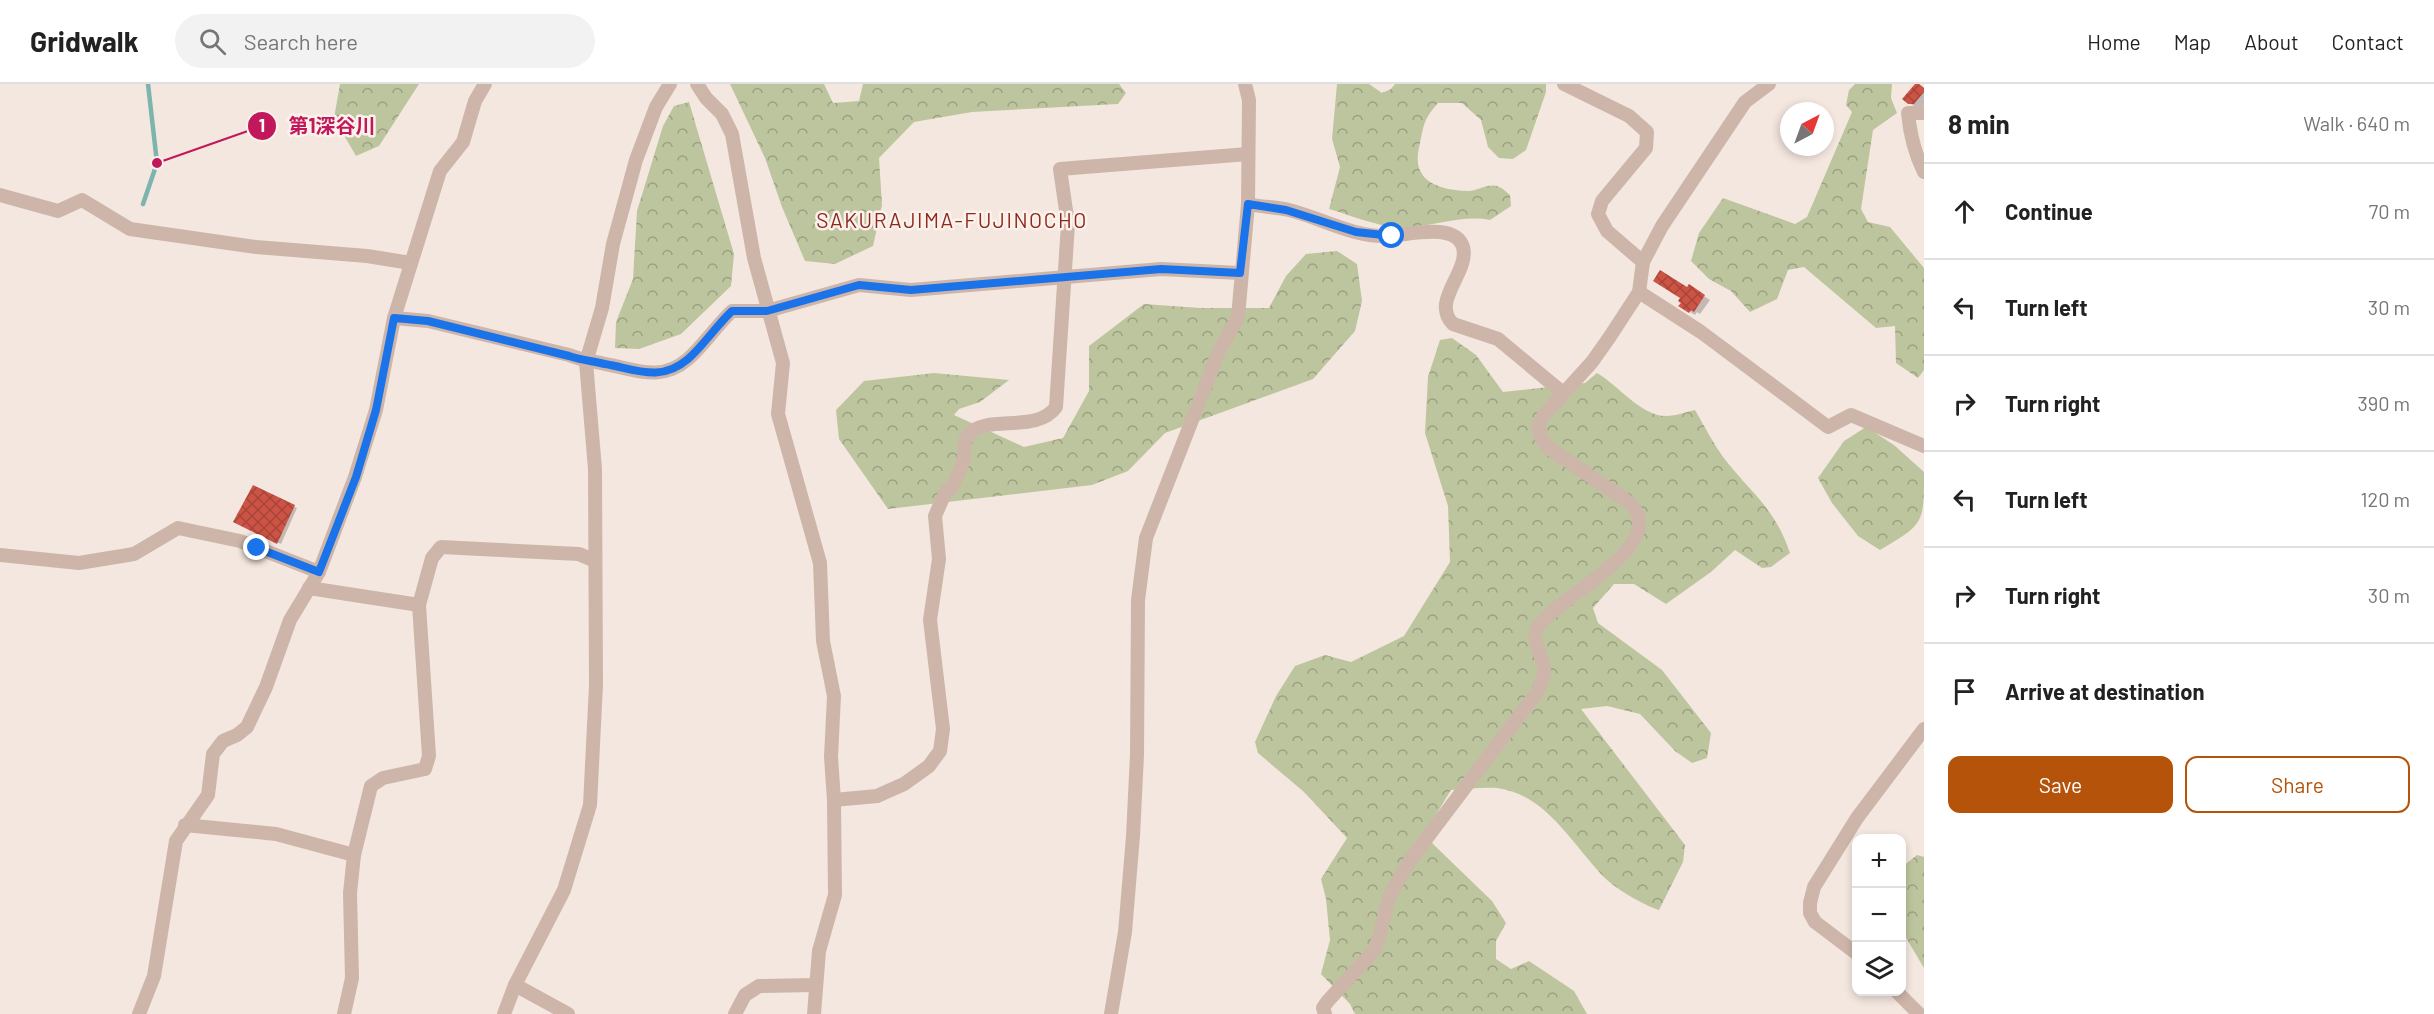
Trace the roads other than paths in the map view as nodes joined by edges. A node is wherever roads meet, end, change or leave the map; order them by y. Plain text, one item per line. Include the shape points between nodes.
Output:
1 (485, 84) edge
2 (670, 84) edge
3 (697, 84) edge
4 (1245, 84) edge
5 (1564, 84) edge
6 (1768, 84) edge
7 (1924, 113) edge
8 (1248, 154) junction
9 (1924, 172) edge
10 (0, 195) edge
11 (1248, 204) junction
12 (1643, 262) junction
13 (411, 263) junction
14 (1240, 273) junction
15 (1063, 277) junction
16 (1639, 292) junction
17 (767, 311) junction
18 (394, 318) junction
19 (586, 362) junction
20 (1563, 393) junction
21 (1924, 446) edge
22 (0, 555) edge
23 (595, 561) junction
24 (319, 572) junction
25 (309, 588) junction
26 (419, 605) junction
27 (1924, 729) edge
28 (834, 800) junction
29 (185, 825) junction
30 (354, 855) junction
31 (1852, 949) edge
32 (515, 985) junction
33 (816, 985) junction
34 (1901, 996) edge
35 (140, 1014) edge
36 (344, 1014) edge
37 (504, 1014) edge
38 (568, 1014) edge
39 (735, 1014) edge
40 (814, 1014) edge
41 (1111, 1014) edge
42 (1324, 1014) edge
43 (1919, 1014) edge

1 - 13 street via 475,101 463,142 440,171
2 - 19 street via 656,107 636,160
3 - 17 street via 722,114 732,134
4 - 8 street via 1249,100
5 - 12 street via 1629,116 1647,132 1646,147 1602,201 1598,214 1607,231
6 - 12 street via 1745,102 1662,226
7 - 9 street via 1908,113 1910,135
8 - 11 street
8 - 15 street via 1060,170 1068,224
10 - 13 street via 58,211 82,200 130,229
11 - 14 street
11 - 20 street via 1286,210 1366,234 1422,231 1456,238 1463,246 1463,258 1446,305 1448,320 1498,339
12 - 16 street
13 - 18 street
14 - 15 street via 1161,269
14 - 41 street via 1238,317 1219,351 1146,538 1138,600 1133,836 1125,932
15 - 17 street via 911,290 859,285
15 - 28 street via 1056,407 1045,418 970,433 964,444 962,466 935,516 939,559 930,620 943,729 940,751 921,773 904,784 877,796
16 - 20 street via 1592,362
16 - 21 street via 1701,332 1828,427 1851,415
17 - 19 street via 732,311 688,359 667,371 642,374
17 - 28 street via 783,363 778,414 820,563 823,641 834,696
18 - 19 street via 428,321
18 - 24 street via 376,410 356,477
19 - 23 street via 596,469
20 - 42 street via 1538,426 1542,440 1569,464 1630,503 1637,511 1636,534 1629,547 1603,573 1537,629 1535,640 1544,673 1538,691 1411,860 1388,901 1376,948 1327,1002
22 - 24 street via 79,563 134,554 178,528 240,541
23 - 26 street via 579,554 441,547 432,558
23 - 32 street via 596,685 590,805 564,890
24 - 25 street
25 - 26 street
25 - 29 street via 290,620 247,727 224,741 213,754 208,795
26 - 30 street via 429,756 424,769 383,778 371,786
27 - 31 street via 1857,818 1814,887 1810,913 1815,922
28 - 33 street via 835,895 819,951
29 - 30 street via 276,834
29 - 35 street via 176,841 154,976
30 - 36 street via 350,893 352,978
32 - 37 street
32 - 38 street
33 - 39 street via 759,986 745,995
33 - 40 street
34 - 43 street

